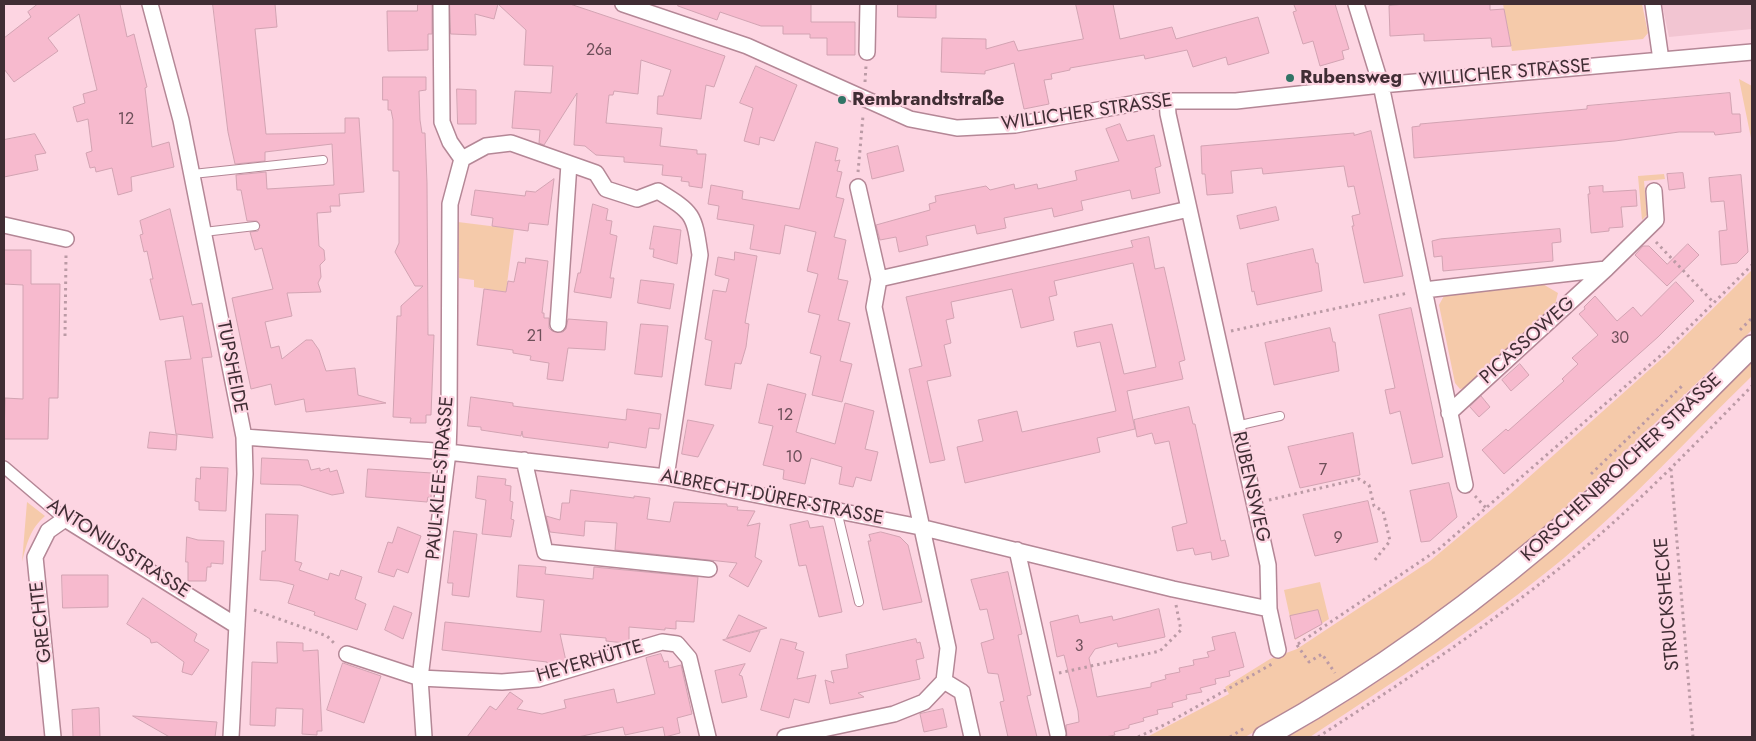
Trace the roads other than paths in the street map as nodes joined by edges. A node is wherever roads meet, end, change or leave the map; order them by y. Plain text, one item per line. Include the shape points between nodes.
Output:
1 (150, 4) edge
2 (441, 4) edge
3 (623, 4) edge
4 (868, 4) edge
5 (1356, 4) edge
6 (1653, 4) edge
7 (867, 52) road end
8 (1752, 52) edge
9 (1661, 60) junction
10 (1381, 85) junction
11 (1167, 100) junction
12 (462, 159) junction
13 (323, 160) dead end
14 (569, 164) junction
15 (193, 174) junction
16 (858, 188) road end
17 (1654, 191) dead end
18 (1188, 210) junction
19 (4, 225) edge
20 (255, 226) dead end
21 (204, 232) junction
22 (66, 239) road end
23 (1606, 269) junction
24 (879, 279) junction
25 (1424, 290) junction
26 (558, 324) dead end
27 (1745, 339) edge
28 (1449, 412) junction
29 (1280, 416) dead end
30 (1236, 426) junction
31 (244, 437) junction
32 (448, 452) junction
33 (524, 460) junction
34 (4, 467) edge
35 (666, 477) junction
36 (1464, 485) dead end
37 (837, 511) junction
38 (65, 518) junction
39 (920, 527) junction
40 (1017, 550) junction
41 (709, 568) dead end
42 (858, 602) dead end
43 (1269, 609) junction
44 (237, 626) junction
45 (1278, 650) road end
46 (347, 654) road end
47 (420, 678) junction
48 (944, 681) junction
49 (1256, 732) edge
50 (1058, 734) dead end
51 (53, 737) edge
52 (230, 737) edge
53 (424, 737) edge
54 (707, 737) edge
55 (785, 737) edge
56 (972, 737) edge

1 - 15 street, TUPSHEIDE
2 - 12 street via 442,122
3 - 11 street, WILLICHER STRASSE via 747,46 910,119 957,128 1015,125
4 - 7 street
5 - 10 street
6 - 9 street
8 - 9 street, WILLICHER STRASSE
9 - 10 street, WILLICHER STRASSE
10 - 11 street, WILLICHER STRASSE via 1236,101
10 - 25 street
11 - 18 street, RUBENSWEG
12 - 14 street via 486,146 511,143
12 - 32 street, PAUL-KLEE-STRASSE via 450,204
13 - 15 lane
14 - 26 street
14 - 35 street via 596,172 606,189 637,199 658,192 686,208 696,226 700,255
15 - 21 street, TUPSHEIDE
16 - 24 street
17 - 23 street, PICASSOWEG via 1656,220
18 - 24 street
18 - 30 street, RUBENSWEG
19 - 22 street
20 - 21 lane
21 - 31 street, TUPSHEIDE
23 - 25 street, PICASSOWEG
23 - 28 street, PICASSOWEG
24 - 39 street via 874,307
25 - 28 street
27 - 49 main road, KORSCHENBROICHER STRASSE via 1588,505 1511,570 1430,632 1333,698
28 - 36 street
29 - 30 lane
30 - 43 street, RUBENSWEG via 1268,565
31 - 32 street, ALBRECHT-DÜRER-STRASSE
31 - 44 street, TUPSHEIDE via 246,474
32 - 33 street, ALBRECHT-DÜRER-STRASSE
32 - 47 street, PAUL-KLEE-STRASSE
33 - 35 street, ALBRECHT-DÜRER-STRASSE
33 - 41 street via 545,552
34 - 38 street, ANTONIUSSTRASSE
35 - 37 street, ALBRECHT-DÜRER-STRASSE
37 - 39 street, ALBRECHT-DÜRER-STRASSE
37 - 42 lane
38 - 44 street, ANTONIUSSTRASSE
38 - 51 street, GRECHTE via 48,531 35,557
39 - 40 street, ALBRECHT-DÜRER-STRASSE
39 - 48 street via 948,648
40 - 43 street, ALBRECHT-DÜRER-STRASSE
40 - 50 street
43 - 45 street, RUBENSWEG
44 - 52 street, TUPSHEIDE
46 - 47 street, HEYERHÜTTE
47 - 53 street, PAUL-KLEE-STRASSE
47 - 54 street, HEYERHÜTTE via 502,682 538,679 662,642 677,644 689,658
48 - 55 street via 924,702 894,714
48 - 56 street via 962,692

